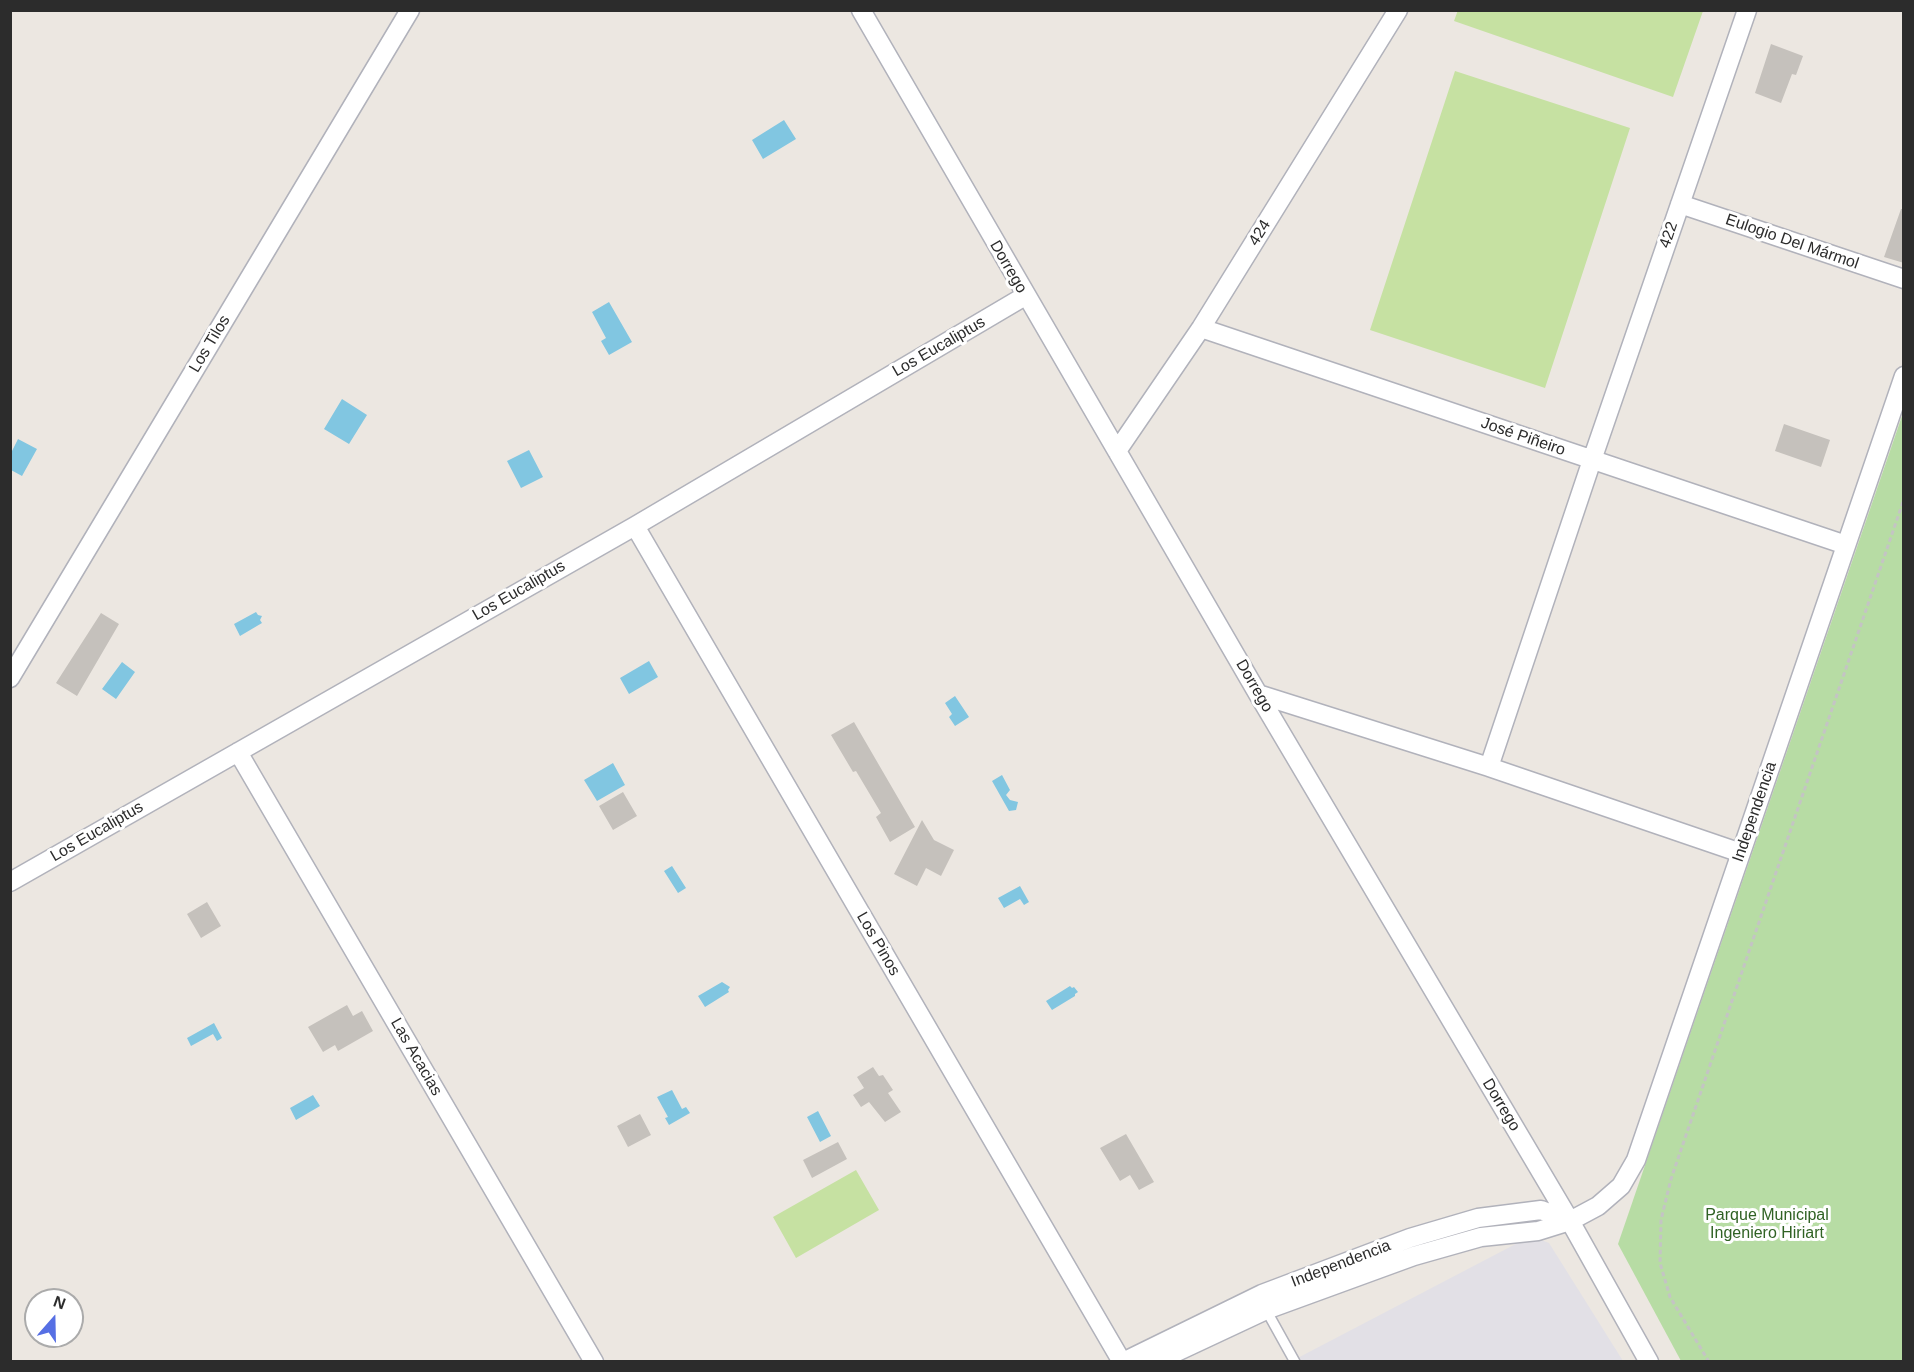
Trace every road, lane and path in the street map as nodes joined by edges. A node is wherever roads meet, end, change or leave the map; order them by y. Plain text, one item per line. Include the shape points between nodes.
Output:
1 (410, 10) edge
2 (861, 10) edge
3 (1398, 10) edge
4 (1747, 10) edge
5 (1680, 204) junction
6 (1904, 279) edge
7 (1026, 296) junction
8 (1201, 328) junction
9 (1904, 376) edge
10 (1116, 451) junction
11 (1592, 460) junction
12 (1904, 499) edge
13 (635, 526) junction
14 (1846, 545) junction
15 (10, 678) edge
16 (1258, 694) junction
17 (238, 752) junction
18 (1489, 767) junction
19 (1741, 853) junction
20 (10, 882) edge
21 (1570, 1221) junction
22 (1264, 1302) junction
23 (594, 1362) edge
24 (1122, 1362) edge
25 (1155, 1362) edge
26 (1295, 1362) edge
27 (1649, 1362) edge
28 (1709, 1362) edge

1 - 15 street, Los Tilos
2 - 7 street, Dorrego
3 - 8 street, 424
4 - 5 street, 422
5 - 6 street, Eulogio Del Mármol
5 - 11 street, 422
7 - 10 street, Dorrego
7 - 13 street, Los Eucaliptus
8 - 10 street, 424
8 - 11 street, José Piñeiro
9 - 14 street, Independencia
10 - 16 street, Dorrego
11 - 14 street, José Piñeiro
11 - 18 street, 422
12 - 28 path via 1675,1168 1661,1220 1660,1263 1670,1297
13 - 17 street, Los Eucaliptus
13 - 24 street, Los Pinos
14 - 19 street, Independencia
16 - 18 street
16 - 21 street, Dorrego
17 - 20 street, Los Eucaliptus
17 - 23 street, Las Acacias
18 - 19 street
19 - 21 street, Independencia via 1636,1160 1621,1185 1598,1206
21 - 22 street, Independencia via 1541,1210 1478,1218 1410,1238
21 - 27 street, Dorrego
22 - 24 street, Independencia
22 - 25 street, Independencia
22 - 26 lane

